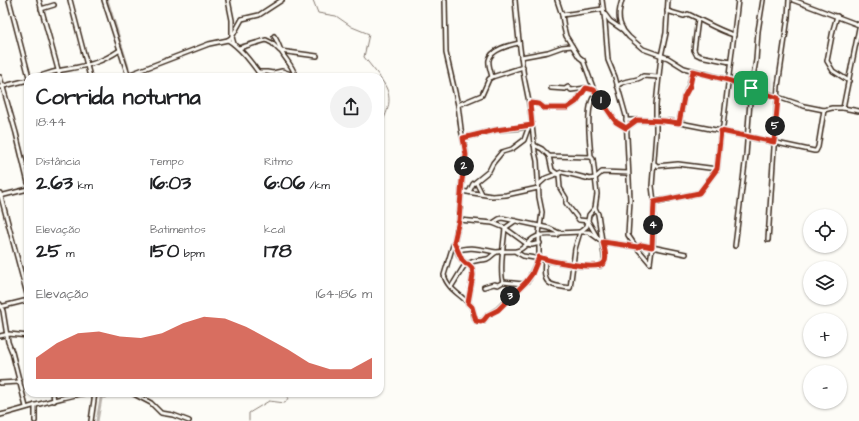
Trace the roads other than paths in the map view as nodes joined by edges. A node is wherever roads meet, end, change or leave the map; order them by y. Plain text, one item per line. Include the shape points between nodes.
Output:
1 (9, 0) edge
2 (39, 0) edge
3 (70, 0) edge
4 (104, 0) edge
5 (228, 0) edge
6 (282, 0) edge
7 (445, 0) edge
8 (516, 0) edge
9 (557, 0) edge
10 (602, 0) edge
11 (622, 0) edge
12 (668, 0) edge
13 (738, 0) edge
14 (763, 0) edge
15 (789, 0) edge
16 (793, 0) edge
17 (54, 5) dead end
18 (41, 8) junction
19 (603, 9) junction
20 (667, 11) junction
21 (604, 13) junction
22 (562, 15) junction
23 (837, 16) junction
24 (698, 19) junction
25 (859, 27) edge
26 (623, 30) junction
27 (734, 35) junction
28 (274, 36) dead end
29 (232, 37) junction
30 (228, 40) junction
31 (519, 43) junction
32 (234, 44) junction
33 (572, 46) junction
34 (239, 48) junction
35 (120, 50) junction
36 (282, 52) junction
37 (317, 56) dead end
38 (661, 56) junction
39 (521, 57) junction
40 (730, 62) junction
41 (87, 66) junction
42 (523, 67) junction
43 (59, 71) junction
44 (693, 71) junction
45 (258, 72) joint
46 (28, 73) edge
47 (52, 73) edge
48 (89, 73) edge
49 (127, 73) edge
50 (136, 73) edge
51 (273, 73) edge
52 (273, 73) edge
53 (288, 73) edge
54 (296, 73) edge
55 (492, 76) junction
56 (0, 77) edge
57 (659, 77) junction
58 (24, 80) edge
59 (728, 80) junction
60 (849, 81) junction
61 (591, 82) junction
62 (618, 86) junction
63 (1, 87) edge
64 (551, 88) dead end
65 (586, 88) junction
66 (751, 88) junction
67 (595, 91) junction
68 (778, 98) junction
69 (530, 103) junction
70 (458, 106) junction
71 (843, 108) junction
72 (824, 110) junction
73 (859, 111) edge
74 (626, 120) junction
75 (637, 120) junction
76 (656, 120) junction
77 (679, 123) junction
78 (530, 126) junction
79 (626, 128) junction
80 (721, 131) junction
81 (747, 136) junction
82 (463, 138) junction
83 (774, 142) junction
84 (534, 145) junction
85 (549, 156) junction
86 (591, 157) junction
87 (655, 164) junction
88 (24, 169) edge
89 (717, 169) junction
90 (628, 173) junction
91 (558, 174) junction
92 (595, 178) junction
93 (476, 182) junction
94 (538, 187) junction
95 (24, 189) edge
96 (461, 191) junction
97 (469, 192) junction
98 (0, 195) edge
99 (482, 195) junction
100 (654, 202) junction
101 (595, 208) junction
102 (459, 220) junction
103 (515, 221) junction
104 (588, 221) junction
105 (493, 223) junction
106 (540, 226) junction
107 (505, 228) junction
108 (580, 232) junction
109 (559, 233) junction
110 (539, 234) junction
111 (597, 237) junction
112 (768, 240) dead end
113 (454, 242) junction
114 (603, 242) junction
115 (540, 243) junction
116 (526, 244) junction
117 (735, 246) dead end
118 (637, 247) junction
119 (652, 247) junction
120 (457, 251) junction
121 (496, 252) junction
122 (504, 252) junction
123 (516, 252) junction
124 (686, 254) dead end
125 (539, 257) junction
126 (545, 259) junction
127 (467, 264) junction
128 (574, 264) junction
129 (503, 282) junction
130 (24, 284) edge
131 (523, 284) junction
132 (484, 287) dead end
133 (451, 288) junction
134 (24, 300) edge
135 (468, 303) junction
136 (0, 306) edge
137 (6, 334) junction
138 (0, 336) edge
139 (24, 336) edge
140 (20, 382) junction
141 (0, 383) edge
142 (54, 397) edge
143 (60, 397) edge
144 (94, 397) edge
145 (140, 397) edge
146 (54, 401) junction
147 (35, 405) junction
148 (26, 407) junction
149 (0, 415) edge
150 (35, 421) edge
151 (91, 421) edge
152 (189, 421) edge

1 - 46 street
2 - 18 street
3 - 41 street
4 - 35 street
5 - 29 street
6 - 29 street via 259,15 242,19
7 - 70 street via 446,53
8 - 31 street
9 - 22 street
10 - 19 street
11 - 26 street via 619,14
12 - 20 street
13 - 27 street
14 - 66 street
15 - 68 street
16 - 23 street
17 - 18 street
18 - 43 street
19 - 21 street
19 - 22 street
20 - 24 street via 684,16 688,14
20 - 38 street
21 - 26 street
21 - 62 street via 608,60
22 - 33 street via 564,28
23 - 25 street
23 - 60 street via 826,61 833,71
24 - 27 street
24 - 40 street via 694,50 696,54
25 - 60 street
26 - 38 street via 643,49
27 - 40 street
28 - 36 street
29 - 30 street
29 - 32 street
30 - 32 street
30 - 50 street via 209,44
31 - 39 street
31 - 55 street via 501,48 490,57
32 - 34 street
33 - 39 street
33 - 61 street via 583,60
34 - 36 street via 266,40
34 - 45 street
35 - 41 street via 104,60
35 - 49 street
36 - 37 street
36 - 54 street
38 - 44 street
38 - 57 street
39 - 42 street
40 - 59 street
41 - 43 street
41 - 48 street
42 - 55 street
42 - 69 street
43 - 47 street
44 - 59 street
44 - 77 street
45 - 52 street
51 - 53 street
55 - 70 street via 482,95
56 - 63 street
57 - 62 street via 643,76 639,80 623,82
57 - 76 street
58 - 63 street
59 - 66 street
59 - 80 street
60 - 71 street
61 - 65 street
61 - 67 street
62 - 74 street
63 - 88 street
64 - 65 street
65 - 67 street
65 - 69 street via 576,102 567,108 544,108 539,104
66 - 68 street
66 - 81 street
67 - 79 street via 616,122
67 - 86 street via 588,122
68 - 72 street
68 - 83 street
69 - 78 street
70 - 82 street
71 - 72 street
71 - 73 street
72 - 83 street via 816,151
74 - 75 street
74 - 79 street
75 - 76 street
75 - 79 street
76 - 77 street
76 - 87 street
77 - 80 street
78 - 82 street via 496,130
78 - 84 street
78 - 93 street via 524,140 514,149 503,152 489,171
79 - 90 street
80 - 81 street
80 - 89 street
81 - 83 street
81 - 117 street
82 - 96 street via 466,153
83 - 112 street
84 - 85 street
84 - 94 street
85 - 86 street
85 - 91 street via 552,170
86 - 92 street via 594,160
87 - 89 street via 681,164
87 - 100 street via 652,186
89 - 100 street via 699,193
90 - 92 street via 602,172
90 - 118 street via 628,235
91 - 92 street via 564,172
91 - 94 street via 544,179
91 - 104 street via 566,203 579,220
92 - 101 street
93 - 97 street
93 - 99 street
94 - 99 street via 506,196
94 - 106 street via 542,212
95 - 98 street
96 - 97 street
96 - 102 street
97 - 99 street
98 - 130 street
100 - 119 street
101 - 104 street
101 - 114 street
102 - 105 street
102 - 113 street
103 - 105 street via 500,218
103 - 106 street
103 - 107 street
104 - 108 street via 588,225
104 - 111 street
105 - 107 street
106 - 109 street
106 - 110 street
107 - 116 street
107 - 122 street
108 - 109 street
108 - 111 street
108 - 128 street
109 - 110 street
110 - 115 street
110 - 116 street
111 - 114 street
113 - 120 street
113 - 133 street via 444,275
114 - 118 street
114 - 128 street via 606,258 603,264
115 - 116 street
115 - 125 street
116 - 123 street
118 - 119 street
118 - 119 street via 650,263
119 - 124 street
120 - 121 street via 474,248
120 - 127 street
121 - 122 street
121 - 127 street via 487,259
122 - 123 street
122 - 129 street via 501,274
123 - 125 street via 523,256
125 - 126 street
125 - 131 street via 531,276
126 - 128 street
126 - 128 street via 546,279 555,286 570,288
127 - 133 street via 463,266
127 - 135 street via 472,268 473,275
129 - 131 street
129 - 132 street
131 - 135 street via 483,322 476,321 472,307
133 - 135 street
134 - 136 street
136 - 137 street
137 - 138 street
137 - 139 street
137 - 140 street
140 - 141 street
140 - 148 street
142 - 146 street
143 - 146 street
144 - 151 street
145 - 152 street via 151,403 161,413
146 - 147 street
147 - 148 street
147 - 150 street
148 - 149 street

